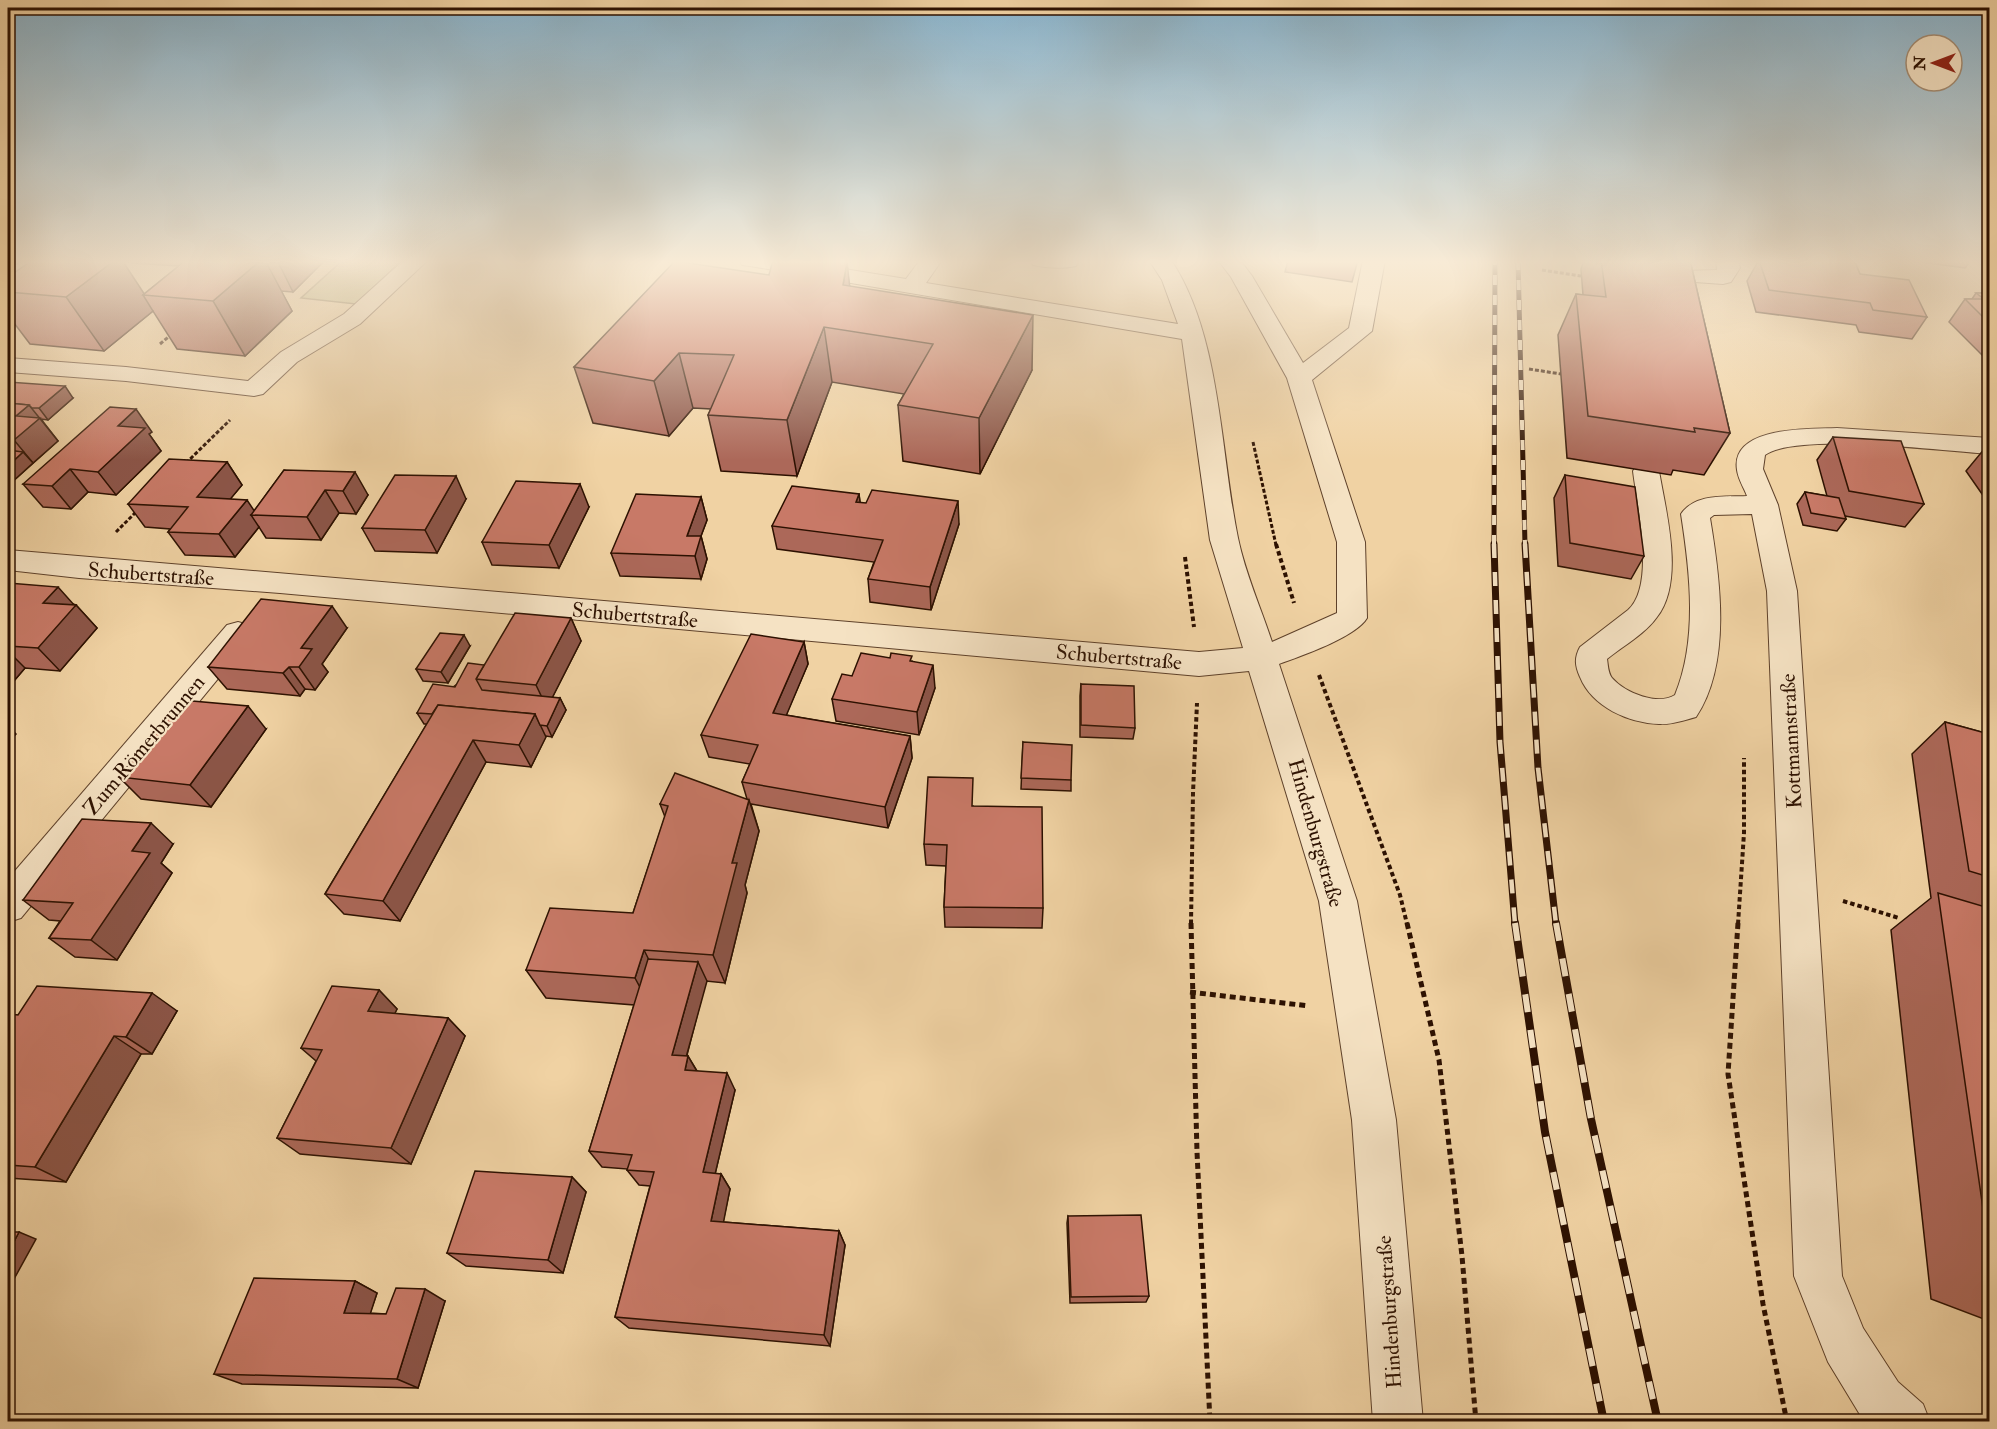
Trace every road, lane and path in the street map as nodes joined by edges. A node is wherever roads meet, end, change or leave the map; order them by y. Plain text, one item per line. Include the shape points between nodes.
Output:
1 (339, 327) edge
2 (1149, 327) edge
3 (1190, 327) edge
4 (1270, 327) edge
5 (1361, 327) edge
6 (176, 331) edge
7 (1193, 334) junction
8 (8, 365) edge
9 (1529, 369) dead end
10 (126, 374) junction
11 (1561, 374) dead end
12 (1299, 378) junction
13 (254, 389) junction
14 (1253, 439) dead end
15 (1989, 446) edge
16 (185, 464) edge
17 (1646, 471) dead end
18 (144, 504) edge
19 (1764, 505) junction
20 (8, 560) edge
21 (79, 568) junction
22 (280, 583) junction
23 (1307, 641) junction
24 (1263, 658) junction
25 (1199, 664) junction
26 (1744, 750) dead end
27 (1799, 888) junction
28 (8, 906) edge
29 (1899, 918) dead end
30 (1190, 992) junction
31 (1313, 1006) dead end
32 (1210, 1422) edge
33 (1398, 1422) edge
34 (1476, 1422) edge
35 (1787, 1422) edge
36 (1905, 1422) edge

1 - 13 street via 289,357
2 - 7 street
3 - 7 street, Hindenburgstraße
4 - 12 street
5 - 12 street
6 - 10 path
7 - 24 street, Hindenburgstraße via 1224,540
8 - 10 street
9 - 11 path
10 - 13 street
12 - 23 street, Schubertstraße via 1351,542 1352,618
13 - 16 path via 234,416
14 - 23 path via 1277,549
15 - 19 street, Kottmannstraße via 1837,436 1765,443 1752,452 1750,469
17 - 19 street via 1657,578 1648,609 1591,655 1599,685 1626,704 1660,712 1684,708 1693,697 1705,634 1704,567 1695,514 1709,506
18 - 21 path
19 - 27 street, Kottmannstraße via 1782,591
20 - 21 street, Schubertstraße
21 - 22 street, Schubertstraße
22 - 25 street, Schubertstraße
22 - 28 street, Zum Römerbrunnen
23 - 24 street, Schubertstraße
23 - 34 path via 1400,895 1439,1060
24 - 25 street, Schubertstraße
24 - 33 street, Hindenburgstraße via 1338,901 1374,1120
25 - 30 path via 1191,790
26 - 35 path via 1744,833 1728,1074 1763,1304
27 - 29 path
27 - 36 street, Kottmannstraße via 1818,1276 1845,1345 1880,1400
30 - 31 path
30 - 32 path

